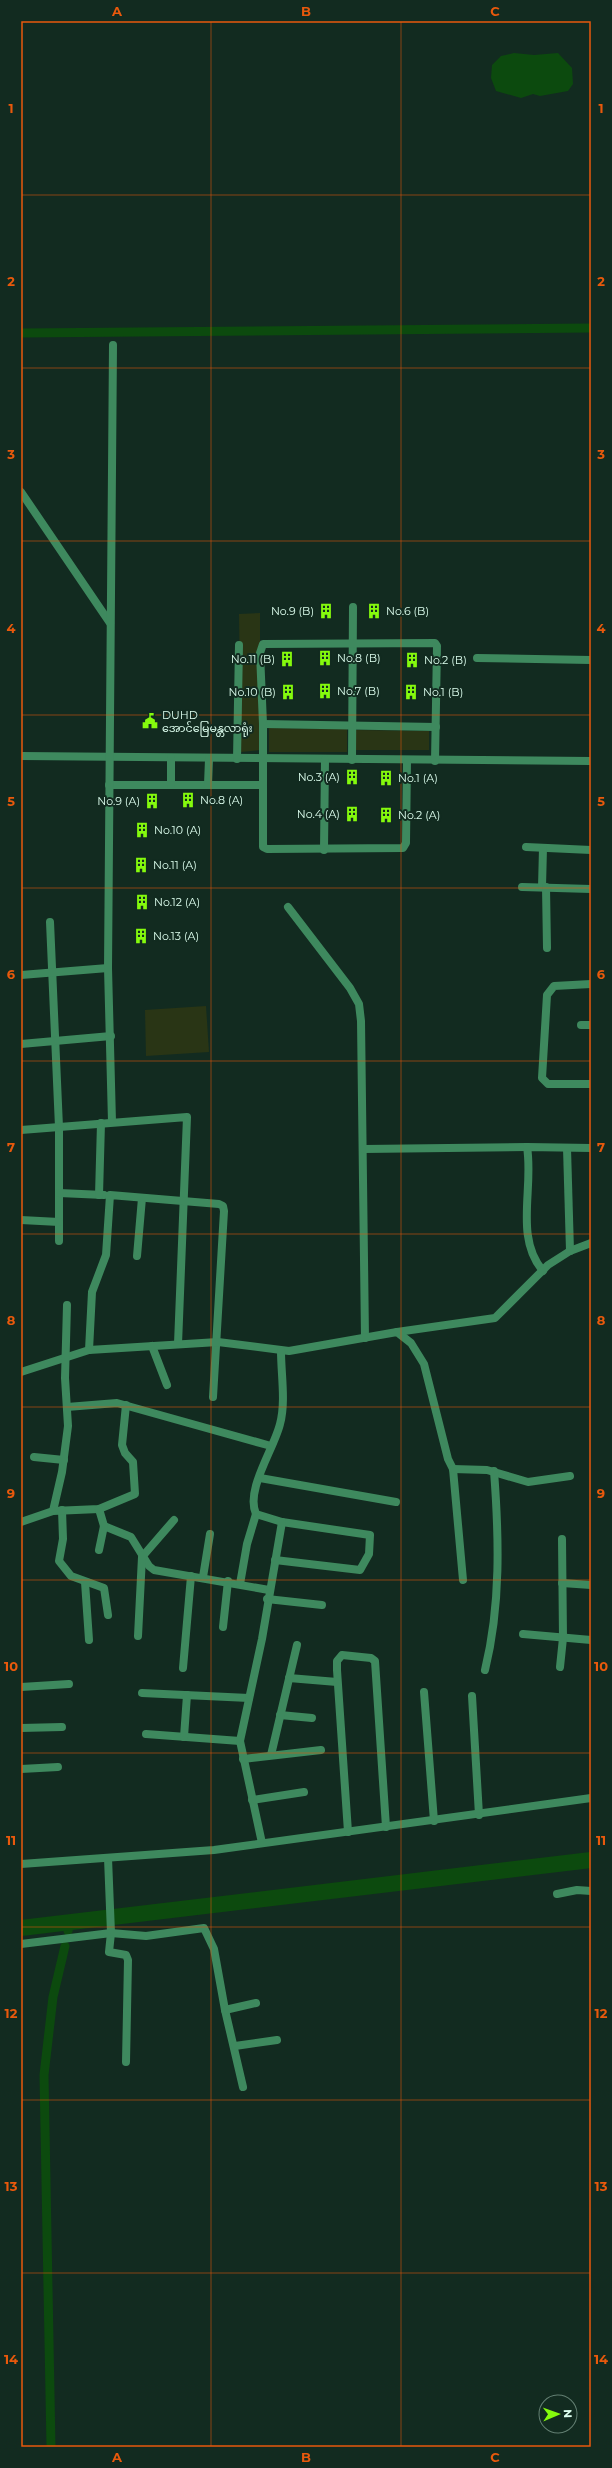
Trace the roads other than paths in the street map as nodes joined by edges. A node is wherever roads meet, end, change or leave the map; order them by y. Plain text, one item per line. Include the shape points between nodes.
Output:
1 (113, 345) dead end
2 (21, 492) edge
3 (353, 607) dead end
4 (110, 622) junction
5 (354, 643) junction
6 (239, 645) dead end
7 (477, 658) dead end
8 (591, 660) edge
9 (263, 724) junction
10 (352, 725) junction
11 (436, 727) junction
12 (21, 756) edge
13 (109, 757) junction
14 (171, 758) junction
15 (209, 759) junction
16 (237, 759) junction
17 (263, 759) junction
18 (325, 760) junction
19 (352, 760) junction
20 (407, 761) junction
21 (435, 761) junction
22 (591, 761) edge
23 (109, 785) junction
24 (171, 785) junction
25 (208, 785) junction
26 (263, 785) junction
27 (526, 847) dead end
28 (543, 848) junction
29 (324, 850) junction
30 (591, 850) edge
31 (522, 888) dead end
32 (544, 888) junction
33 (591, 889) edge
34 (288, 907) dead end
35 (50, 922) dead end
36 (547, 948) dead end
37 (108, 968) junction
38 (51, 972) junction
39 (21, 975) edge
40 (591, 984) edge
41 (582, 1025) dead end
42 (591, 1025) edge
43 (111, 1036) junction
44 (54, 1040) junction
45 (21, 1044) edge
46 (591, 1084) edge
47 (112, 1122) junction
48 (100, 1123) junction
49 (59, 1127) junction
50 (21, 1130) edge
51 (528, 1147) junction
52 (364, 1148) junction
53 (567, 1148) junction
54 (591, 1148) edge
55 (59, 1193) junction
56 (99, 1194) junction
57 (110, 1195) junction
58 (142, 1198) junction
59 (185, 1202) junction
60 (21, 1220) edge
61 (59, 1222) junction
62 (59, 1241) dead end
63 (591, 1243) edge
64 (570, 1250) junction
65 (137, 1256) dead end
66 (543, 1271) junction
67 (67, 1305) dead end
68 (397, 1332) junction
69 (365, 1338) junction
70 (218, 1342) junction
71 (178, 1344) junction
72 (152, 1346) junction
73 (89, 1350) junction
74 (281, 1351) junction
75 (65, 1358) junction
76 (21, 1372) edge
77 (167, 1384) dead end
78 (213, 1397) dead end
79 (126, 1406) junction
80 (67, 1407) junction
81 (271, 1446) junction
82 (34, 1457) dead end
83 (64, 1460) junction
84 (453, 1469) junction
85 (494, 1471) junction
86 (570, 1476) dead end
87 (260, 1478) junction
88 (396, 1502) dead end
89 (99, 1509) junction
90 (62, 1510) junction
91 (53, 1511) junction
92 (256, 1514) junction
93 (174, 1520) dead end
94 (21, 1522) edge
95 (282, 1522) junction
96 (104, 1526) junction
97 (210, 1534) dead end
98 (562, 1539) dead end
99 (99, 1550) dead end
100 (142, 1557) junction
101 (275, 1560) junction
102 (191, 1576) junction
103 (203, 1577) junction
104 (463, 1580) dead end
105 (228, 1581) junction
106 (85, 1582) junction
107 (562, 1583) junction
108 (240, 1584) junction
109 (591, 1584) edge
110 (269, 1590) junction
111 (268, 1599) junction
112 (322, 1605) dead end
113 (108, 1615) dead end
114 (223, 1627) dead end
115 (523, 1634) dead end
116 (138, 1636) dead end
117 (563, 1638) junction
118 (89, 1640) dead end
119 (591, 1640) edge
120 (297, 1645) dead end
121 (560, 1667) dead end
122 (183, 1668) dead end
123 (484, 1670) dead end
124 (289, 1678) junction
125 (338, 1682) junction
126 (69, 1684) dead end
127 (21, 1687) edge
128 (424, 1692) dead end
129 (142, 1693) dead end
130 (187, 1695) junction
131 (472, 1696) dead end
132 (249, 1698) junction
133 (280, 1715) junction
134 (312, 1718) dead end
135 (62, 1727) dead end
136 (21, 1728) edge
137 (146, 1734) dead end
138 (184, 1737) junction
139 (240, 1741) junction
140 (321, 1750) dead end
141 (271, 1755) junction
142 (243, 1759) junction
143 (58, 1768) dead end
144 (21, 1769) edge
145 (304, 1792) dead end
146 (591, 1798) edge
147 (252, 1800) junction
148 (479, 1815) junction
149 (434, 1820) junction
150 (386, 1827) junction
151 (348, 1832) junction
152 (262, 1844) junction
153 (108, 1858) junction
154 (21, 1864) edge
155 (591, 1892) edge
156 (557, 1894) dead end
157 (111, 1933) junction
158 (21, 1944) edge
159 (256, 2003) dead end
160 (225, 2010) junction
161 (276, 2040) dead end
162 (235, 2046) junction
163 (126, 2062) dead end
164 (243, 2087) dead end

1 - 4 street
2 - 4 street
3 - 5 street
4 - 13 street
5 - 9 street via 263,644 260,653
5 - 10 street
5 - 11 street via 435,642
6 - 16 street
7 - 8 street
9 - 10 street
9 - 17 street
10 - 11 street
10 - 19 street
11 - 21 street
12 - 13 street
13 - 14 street
13 - 23 street
14 - 15 street
14 - 24 street
15 - 16 street
15 - 25 street
16 - 17 street
17 - 18 street
17 - 26 street
18 - 19 street
18 - 29 street
19 - 20 street
20 - 21 street
20 - 29 street via 406,843 403,848
21 - 22 street
23 - 24 street
23 - 37 street
24 - 25 street
25 - 26 street
26 - 29 street via 264,847
27 - 28 street
28 - 30 street
28 - 32 street
31 - 32 street
32 - 33 street
32 - 36 street
34 - 52 street via 350,988 359,1004
35 - 38 street
37 - 38 street
37 - 43 street
38 - 39 street
38 - 44 street
40 - 46 street via 554,986 547,995 542,1078 548,1084
41 - 42 street
43 - 44 street
43 - 47 street
44 - 45 street
44 - 49 street
47 - 48 street
47 - 59 street via 187,1117
48 - 49 street
48 - 56 street
49 - 50 street
49 - 55 street
51 - 52 street
51 - 53 street
51 - 66 street via 528,1236 530,1250
52 - 69 street
53 - 54 street
53 - 64 street
55 - 56 street
55 - 61 street
56 - 57 street
57 - 58 street
57 - 73 street via 106,1255 92,1292
58 - 59 street
58 - 65 street
59 - 70 street via 223,1206
59 - 71 street
60 - 61 street
61 - 62 street
63 - 64 street
64 - 66 street
66 - 68 street via 495,1318
67 - 75 street
68 - 69 street
68 - 84 street via 411,1343 424,1364 448,1459
69 - 74 street
70 - 71 street
70 - 74 street
70 - 78 street
71 - 72 street
72 - 73 street
72 - 77 street
73 - 75 street
74 - 81 street via 280,1424
75 - 76 street
75 - 80 street
79 - 80 street via 117,1403 97,1403
79 - 81 street
79 - 89 street via 122,1445 125,1453 134,1462 136,1491 133,1496
80 - 83 street via 68,1426
81 - 87 street
82 - 83 street
83 - 91 street
84 - 85 street
84 - 104 street
85 - 86 street via 528,1482
85 - 123 street via 499,1538 492,1634
87 - 88 street
87 - 92 street via 254,1499 253,1508
89 - 90 street
89 - 96 street
90 - 91 street
90 - 106 street via 63,1539 59,1561 71,1576
91 - 94 street
92 - 95 street
92 - 108 street via 247,1544
93 - 100 street
95 - 101 street
95 - 101 street via 370,1534 368,1554 363,1567 355,1571
96 - 99 street
96 - 100 street via 131,1537
97 - 103 street
98 - 107 street
100 - 102 street via 154,1570
100 - 116 street
101 - 110 street
102 - 103 street
102 - 122 street
103 - 105 street
105 - 108 street
105 - 114 street
106 - 113 street via 104,1588
106 - 118 street
107 - 109 street
107 - 117 street
108 - 110 street
110 - 111 street
111 - 112 street
111 - 132 street
115 - 117 street
117 - 119 street
117 - 121 street
120 - 124 street
124 - 125 street
124 - 133 street
125 - 150 street via 337,1660 342,1655 371,1658 375,1661
125 - 151 street
126 - 127 street
128 - 149 street
129 - 130 street
130 - 132 street
130 - 138 street
131 - 148 street
132 - 139 street
133 - 134 street
133 - 141 street
135 - 136 street
137 - 138 street
138 - 139 street
139 - 142 street
140 - 141 street
141 - 142 street
142 - 147 street
143 - 144 street
145 - 147 street
146 - 148 street
147 - 152 street
148 - 149 street
149 - 150 street
150 - 151 street
151 - 152 street
152 - 153 street
153 - 154 street
153 - 157 street
155 - 156 street via 577,1890
157 - 158 street
157 - 160 street via 146,1936 204,1928 214,1949
157 - 163 street via 109,1952 126,1955 128,1960
159 - 160 street
160 - 162 street
161 - 162 street
162 - 164 street

